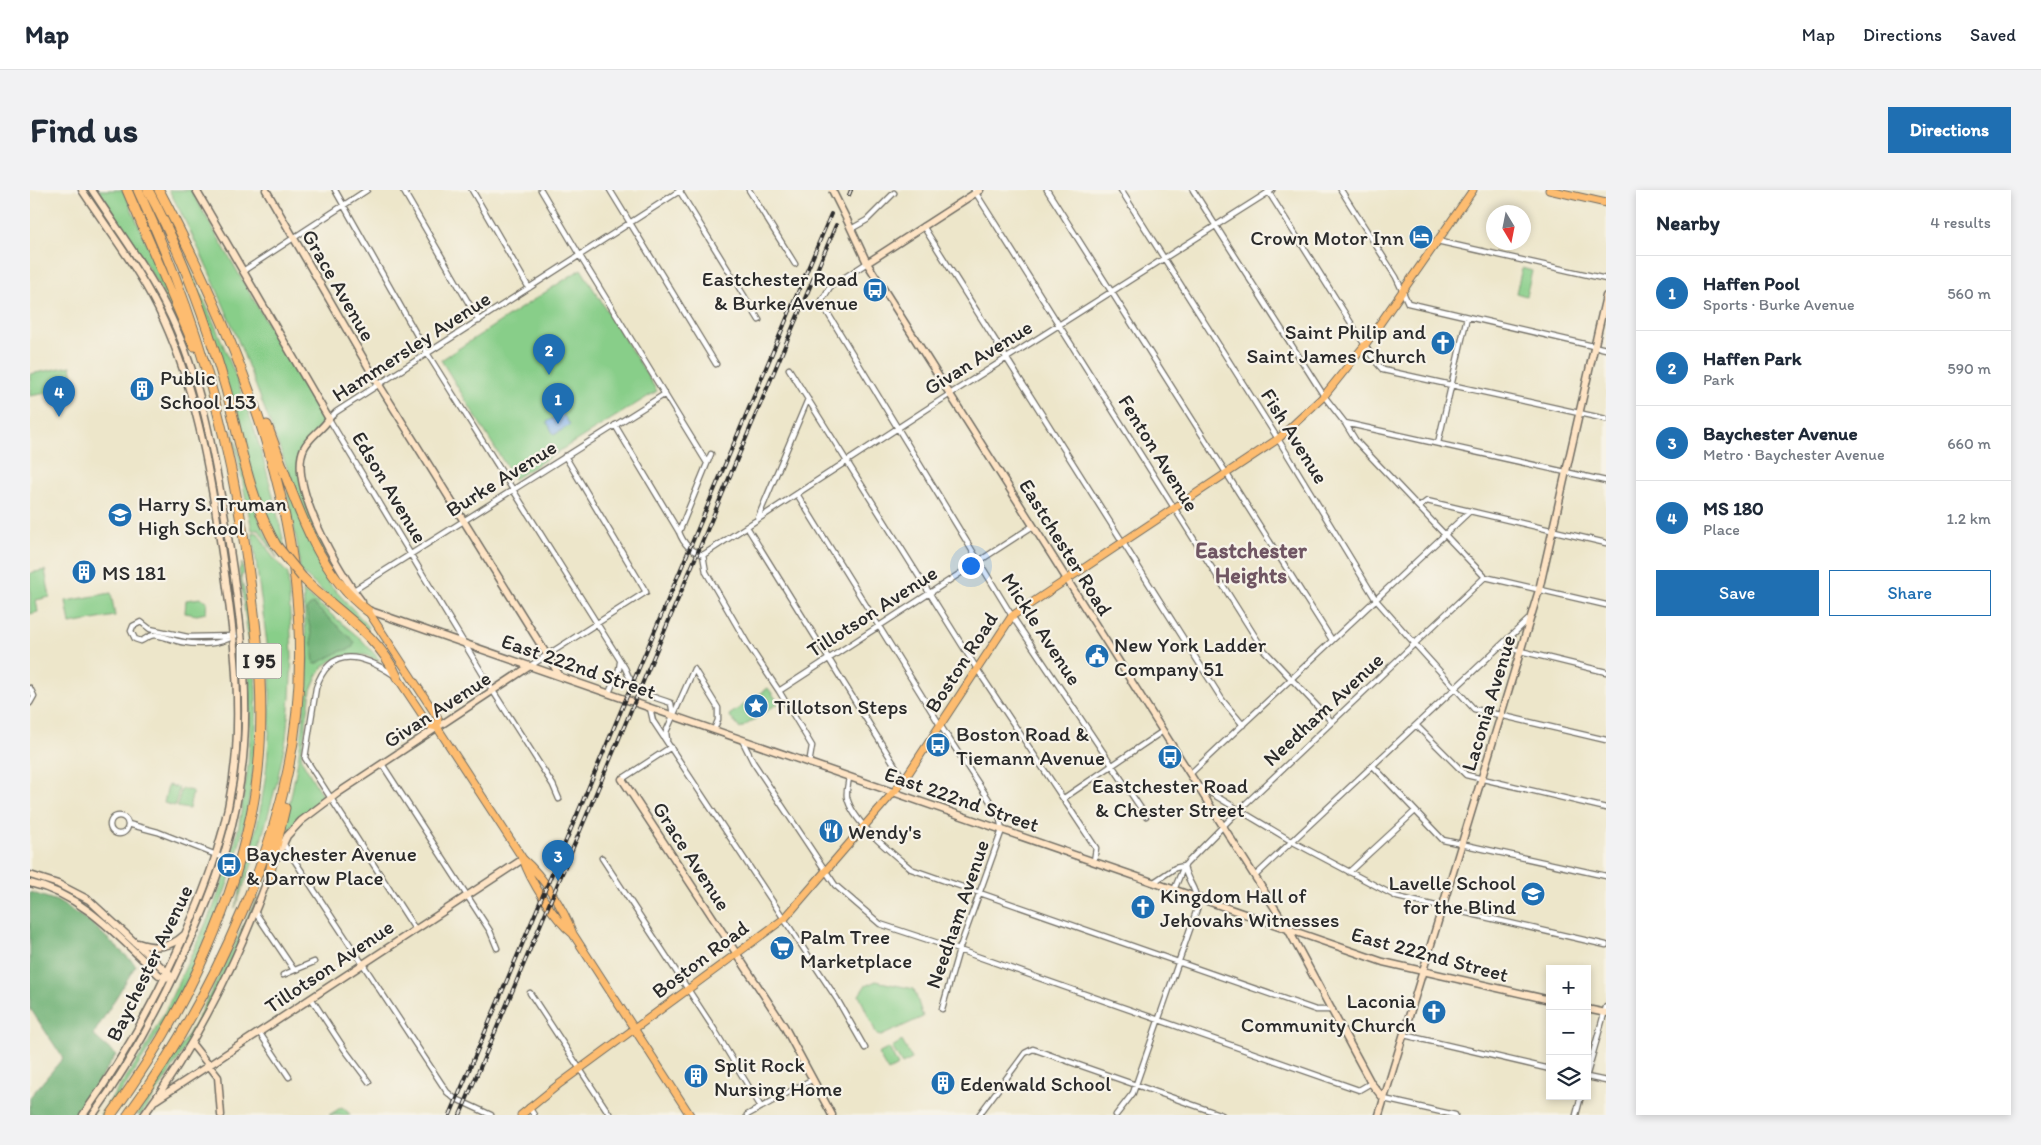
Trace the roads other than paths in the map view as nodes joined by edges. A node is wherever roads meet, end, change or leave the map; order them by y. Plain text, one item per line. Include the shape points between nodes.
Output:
1 (82, 190) edge
2 (92, 190) edge
3 (127, 190) edge
4 (138, 190) edge
5 (148, 190) edge
6 (196, 190) edge
7 (266, 190) edge
8 (334, 190) edge
9 (367, 190) edge
10 (403, 190) edge
11 (472, 190) edge
12 (541, 190) edge
13 (610, 190) edge
14 (680, 190) edge
15 (750, 190) edge
16 (832, 190) edge
17 (1047, 190) edge
18 (1120, 190) edge
19 (1193, 190) edge
20 (1341, 190) edge
21 (1473, 190) edge
22 (1549, 190) edge
23 (160, 191) edge
24 (976, 191) edge
25 (1270, 191) edge
26 (894, 193) dead end
27 (1606, 203) edge
28 (344, 205) junction
29 (630, 223) junction
30 (923, 226) junction
31 (1217, 226) junction
32 (851, 229) junction
33 (293, 238) junction
34 (1437, 241) junction
35 (580, 256) junction
36 (1164, 259) junction
37 (867, 263) junction
38 (795, 264) dead end
39 (243, 271) junction
40 (1606, 279) edge
41 (529, 288) junction
42 (1403, 291) junction
43 (1112, 292) junction
44 (1606, 296) edge
45 (1467, 317) junction
46 (172, 320) junction
47 (759, 320) dead end
48 (479, 321) junction
49 (165, 323) junction
50 (1059, 325) junction
51 (1365, 344) junction
52 (1594, 346) junction
53 (1606, 349) edge
54 (427, 353) junction
55 (1006, 358) junction
56 (716, 364) dead end
57 (789, 369) dead end
58 (243, 370) junction
59 (1452, 384) junction
60 (212, 385) junction
61 (379, 386) junction
62 (665, 394) junction
63 (950, 394) junction
64 (1324, 396) junction
65 (808, 399) junction
66 (1579, 413) junction
67 (329, 419) junction
68 (1606, 419) edge
69 (1345, 423) junction
70 (615, 426) junction
71 (897, 428) junction
72 (1278, 439) junction
73 (1438, 443) junction
74 (711, 454) dead end
75 (566, 456) junction
76 (847, 460) junction
77 (707, 463) junction
78 (1566, 472) junction
79 (1227, 474) junction
80 (1606, 481) edge
81 (513, 490) junction
82 (797, 494) junction
83 (1419, 507) junction
84 (1175, 508) junction
85 (1470, 511) junction
86 (757, 520) junction
87 (463, 521) junction
88 (1033, 526) junction
89 (747, 527) junction
90 (1553, 530) junction
91 (679, 532) junction
92 (1444, 535) junction
93 (1122, 542) junction
94 (1606, 543) edge
95 (412, 554) junction
96 (704, 555) junction
97 (979, 561) junction
98 (1485, 577) junction
99 (1066, 578) junction
100 (354, 590) junction
101 (1539, 590) junction
102 (929, 594) junction
103 (1376, 600) junction
104 (1606, 605) edge
105 (368, 611) junction
106 (1012, 616) junction
107 (1531, 617) junction
108 (597, 624) junction
109 (879, 627) junction
110 (233, 636) junction
111 (241, 636) junction
112 (1332, 640) junction
113 (466, 643) junction
114 (1415, 644) junction
115 (1500, 646) junction
116 (1520, 653) junction
117 (546, 656) junction
118 (829, 659) junction
119 (620, 662) junction
120 (530, 666) junction
121 (977, 669) junction
122 (1606, 672) edge
123 (560, 676) junction
124 (397, 677) junction
125 (1292, 678) junction
126 (30, 688) edge
127 (1455, 689) junction
128 (493, 691) junction
129 (779, 691) junction
130 (609, 693) junction
131 (30, 703) edge
132 (650, 708) junction
133 (673, 716) junction
134 (1501, 716) junction
135 (1332, 722) junction
136 (940, 725) junction
137 (1243, 725) junction
138 (1416, 725) junction
139 (437, 727) junction
140 (714, 730) junction
141 (1164, 731) junction
142 (742, 740) junction
143 (1606, 740) edge
144 (293, 741) junction
145 (667, 741) junction
146 (672, 747) junction
147 (382, 764) junction
148 (809, 764) junction
149 (1112, 765) junction
150 (1373, 766) junction
151 (1190, 774) junction
152 (849, 778) junction
153 (622, 779) joint
154 (904, 780) junction
155 (1482, 780) junction
156 (1197, 785) junction
157 (894, 792) junction
158 (1064, 798) junction
159 (330, 799) junction
160 (559, 799) dead end
161 (1606, 808) edge
162 (1239, 810) junction
163 (1415, 811) junction
164 (1146, 816) dead end
165 (128, 824) junction
166 (865, 826) junction
167 (1224, 827) junction
168 (1002, 830) junction
169 (1293, 842) junction
170 (283, 843) junction
171 (1462, 844) junction
172 (216, 855) junction
173 (224, 858) junction
174 (602, 858) dead end
175 (523, 859) junction
176 (1094, 861) junction
177 (1184, 866) junction
178 (826, 872) junction
179 (1349, 872) junction
180 (30, 875) edge
181 (269, 876) junction
182 (1255, 876) junction
183 (1606, 876) edge
184 (1154, 882) junction
185 (30, 883) edge
186 (1174, 890) junction
187 (981, 893) junction
188 (467, 895) junction
189 (1198, 898) junction
190 (89, 900) junction
191 (84, 907) junction
192 (1442, 908) junction
193 (256, 912) junction
194 (785, 918) junction
195 (415, 929) junction
196 (1288, 929) junction
197 (186, 932) junction
198 (134, 942) junction
199 (1606, 945) edge
200 (497, 948) dead end
201 (960, 950) junction
202 (736, 954) junction
203 (314, 962) dead end
204 (1178, 962) junction
205 (363, 963) junction
206 (294, 970) junction
207 (1423, 972) junction
208 (166, 975) junction
209 (284, 975) dead end
210 (173, 979) junction
211 (688, 989) junction
212 (530, 993) dead end
213 (311, 998) junction
214 (1546, 999) edge
215 (942, 1009) dead end
216 (1591, 1009) edge
217 (1332, 1010) junction
218 (1605, 1011) edge
219 (1158, 1020) junction
220 (634, 1029) junction
221 (259, 1032) junction
222 (1404, 1035) junction
223 (192, 1044) junction
224 (865, 1048) dead end
225 (1591, 1062) edge
226 (209, 1066) junction
227 (1546, 1067) edge
228 (580, 1069) junction
229 (289, 1077) dead end
230 (1591, 1077) edge
231 (813, 1079) junction
232 (1606, 1081) edge
233 (369, 1082) dead end
234 (1371, 1083) junction
235 (1136, 1085) junction
236 (1384, 1099) junction
237 (1580, 1100) edge
238 (154, 1102) junction
239 (529, 1107) junction
240 (761, 1107) junction
241 (83, 1115) edge
242 (93, 1115) edge
243 (110, 1115) edge
244 (128, 1115) edge
245 (144, 1115) edge
246 (220, 1115) edge
247 (491, 1115) edge
248 (521, 1115) edge
249 (534, 1115) edge
250 (610, 1115) edge
251 (690, 1115) edge
252 (747, 1115) edge
253 (832, 1115) edge
254 (979, 1115) edge
255 (1116, 1115) edge
256 (1222, 1115) edge
257 (1379, 1115) edge
258 (1455, 1115) edge
259 (1576, 1115) edge

1 - 49 street, Baychester Avenue via 139,276
2 - 46 street, Baychester Avenue via 153,283
3 - 60 highway
4 - 60 highway, I 95 via 185,303
5 - 124 highway, bridge via 180,254 218,362 257,503 276,545 302,578 368,635 391,663
6 - 39 street, Edson Avenue
7 - 33 street, Grace Avenue
8 - 28 street
9 - 28 street
10 - 48 street
11 - 41 street
12 - 35 street
13 - 29 street
14 - 29 street, Hammersley Avenue
14 - 47 street
15 - 38 street
16 - 32 street, Eastchester Road, bridge
17 - 43 street
18 - 36 street, Fish Avenue
19 - 31 street
20 - 42 street
21 - 34 main road, Boston Road
22 - 27 main road
23 - 58 highway, I 95 via 217,307
24 - 30 street
24 - 50 street, Fenton Avenue
25 - 31 street, Givan Avenue
25 - 51 street
26 - 32 street via 867,220
28 - 33 street
28 - 54 street
29 - 35 street, Hammersley Avenue
29 - 56 street
30 - 37 street
30 - 55 street
31 - 36 street, Givan Avenue
31 - 64 street
32 - 37 street, Eastchester Road
33 - 39 street
33 - 61 street, Grace Avenue
34 - 40 street
34 - 42 main road, Boston Road
35 - 41 street, Hammersley Avenue
35 - 62 street
36 - 43 street, Givan Avenue
36 - 72 street, Fish Avenue
37 - 63 street, Eastchester Road
37 - 71 street, Mickle Avenue via 830,287 821,302
39 - 67 street, Edson Avenue
41 - 48 street, Hammersley Avenue
42 - 45 street via 1408,303
42 - 51 main road, Boston Road
43 - 50 street, Givan Avenue
43 - 79 street
44 - 52 street, Laconia Avenue
45 - 52 street
45 - 59 street
46 - 49 street
46 - 111 street, Baychester Avenue via 191,370 210,443
48 - 54 street, Hammersley Avenue
49 - 110 street, Baychester Avenue via 186,381 205,454
50 - 55 street, Givan Avenue
50 - 84 street, Fenton Avenue
51 - 59 street via 1383,370
51 - 64 main road, Boston Road
52 - 53 street
52 - 66 street, Laconia Avenue
54 - 61 street, Hammersley Avenue
54 - 81 street
55 - 63 street, Givan Avenue
55 - 93 street
57 - 65 street
58 - 105 highway via 262,410 311,538 349,595
58 - 144 highway, I 95 via 275,472 293,558 300,645
59 - 66 street
59 - 73 street
60 - 243 highway, I 95 via 237,499 255,622 261,701 256,786 240,860 210,942 167,1027
61 - 67 street, Hammersley Avenue
61 - 87 street, Grace Avenue
62 - 70 street, Burke Avenue
62 - 77 street
63 - 71 street, Givan Avenue
63 - 88 street, Eastchester Road
64 - 69 street
64 - 72 main road, Boston Road
65 - 76 street
65 - 86 street
66 - 68 street
66 - 78 street, Laconia Avenue
67 - 95 street, Edson Avenue
67 - 100 street, Hammersley Avenue via 304,448 301,476 324,540
69 - 73 street
69 - 83 street via 1356,441
70 - 75 street, Burke Avenue
70 - 91 street
71 - 76 street, Givan Avenue
71 - 97 street, Mickle Avenue
72 - 79 main road, Boston Road
72 - 103 street, Fish Avenue
73 - 78 street
74 - 77 street
75 - 81 street, Burke Avenue
75 - 108 street, Givan Avenue via 646,592
76 - 82 street, Givan Avenue
76 - 102 street
77 - 91 street
78 - 80 street
78 - 90 street, Laconia Avenue
79 - 84 main road, Boston Road
79 - 112 street
81 - 87 street, Burke Avenue
81 - 108 street
82 - 86 street, Givan Avenue
82 - 109 street
83 - 85 street via 1427,501
83 - 92 street
84 - 93 main road, Boston Road
84 - 125 street, Fenton Avenue via 1263,649
85 - 90 street
85 - 92 street
86 - 89 street, Givan Avenue
87 - 95 street, Burke Avenue
87 - 117 street, Grace Avenue
88 - 97 street, Tillotson Avenue
88 - 99 street, Eastchester Road
89 - 96 street, Givan Avenue
89 - 118 street
90 - 94 street
90 - 101 street, Laconia Avenue
91 - 96 street via 691,550
92 - 98 street
92 - 103 street
93 - 99 main road, Boston Road
93 - 137 street via 1223,701
95 - 100 street, Burke Avenue
95 - 113 street, Edson Avenue
96 - 129 street via 706,572
97 - 102 street, Tillotson Avenue
97 - 106 street, Mickle Avenue
98 - 101 street
98 - 114 street, Needham Avenue
99 - 106 main road, Boston Road
99 - 141 street, Eastchester Road
100 - 105 street, Hammersley Avenue
101 - 104 street
101 - 107 street, Laconia Avenue
102 - 109 street, Tillotson Avenue
102 - 121 street
103 - 112 street
103 - 114 street, Fish Avenue
105 - 113 street, East 222nd Street
105 - 139 main road via 438,718
106 - 121 main road, Boston Road
106 - 149 street, Mickle Avenue
107 - 115 street
107 - 116 street, Laconia Avenue
108 - 117 street, Givan Avenue
108 - 119 street
109 - 118 street, Tillotson Avenue
109 - 136 street
110 - 110 street via 188,637 150,629 141,622 131,631 133,637 141,641 155,635 203,643 227,641
110 - 111 street
110 - 172 street, Baychester Avenue via 236,751 228,807
111 - 173 street, Baychester Avenue via 244,748 237,804
112 - 125 street
113 - 120 street, East 222nd Street
113 - 128 street, Edson Avenue
114 - 127 street, Fish Avenue
114 - 135 street, Needham Avenue
115 - 116 street
115 - 127 street
116 - 122 street
116 - 134 street, Laconia Avenue
117 - 120 street, Givan Avenue
117 - 123 street, Grace Avenue
118 - 129 street, Tillotson Avenue
118 - 154 street
119 - 130 street
119 - 133 street via 634,687 671,703
120 - 123 street, East 222nd Street
120 - 128 street, Givan Avenue
121 - 136 main road, Boston Road
121 - 158 street
123 - 130 street, East 222nd Street
124 - 139 main road via 429,725
124 - 159 street via 363,658 346,657 331,665 320,677 305,758
125 - 135 street, Fenton Avenue
125 - 137 street
126 - 131 street via 34,696
127 - 134 street, Fish Avenue via 1474,709
127 - 138 street
128 - 139 street, Givan Avenue
128 - 160 street, Edson Avenue via 553,784
129 - 148 street via 812,746
130 - 132 street, East 222nd Street
132 - 133 street, East 222nd Street
132 - 145 street via 651,716
133 - 140 street, East 222nd Street
133 - 140 street via 694,669 718,708
133 - 145 street via 666,732
134 - 143 street, Fish Avenue
134 - 155 street, Laconia Avenue
135 - 162 street, Needham Avenue
136 - 154 main road, Boston Road
136 - 168 street via 999,815
137 - 151 street
138 - 150 street
138 - 155 street via 1466,775
139 - 147 street, Givan Avenue
139 - 175 main road
140 - 142 street, East 222nd Street
141 - 149 street
141 - 151 street, Eastchester Road
142 - 148 street, East 222nd Street
142 - 178 street via 753,762
144 - 181 highway via 294,764
144 - 244 highway, I 95 via 277,816 237,924 186,1026
145 - 146 street
146 - 153 street
146 - 194 street
147 - 159 street, Givan Avenue
147 - 188 street
148 - 152 street, East 222nd Street
149 - 158 street
149 - 164 street, Mickle Avenue
150 - 163 street
150 - 169 street
151 - 156 street, Eastchester Road
152 - 157 street, East 222nd Street
152 - 166 street via 848,802
153 - 202 street, Grace Avenue
154 - 157 main road, Boston Road
155 - 161 street
155 - 171 street, Laconia Avenue
156 - 162 street
156 - 167 street, Eastchester Road
157 - 166 main road, Boston Road
157 - 168 street, East 222nd Street
158 - 176 street via 1096,848
159 - 170 street, Givan Avenue via 300,821
159 - 195 street
162 - 167 street, Needham Avenue
162 - 169 street
163 - 171 street via 1443,840
163 - 179 street
165 - 165 street via 120,816 114,818 110,826 120,834
165 - 172 street
166 - 178 main road, Boston Road
166 - 187 street via 911,869
167 - 177 street, Needham Avenue
167 - 182 street, Eastchester Road
168 - 176 street, East 222nd Street
168 - 187 street, Needham Avenue
169 - 179 street
169 - 182 street
170 - 181 street, Givan Avenue
170 - 205 street
171 - 183 street
171 - 192 street, Laconia Avenue
172 - 173 street
172 - 197 street, Baychester Avenue
173 - 210 street, Baychester Avenue via 207,906
174 - 211 street
175 - 188 street, Tillotson Avenue
175 - 220 main road via 533,868 568,920 573,934
176 - 184 street, East 222nd Street
177 - 184 street, Needham Avenue
177 - 186 street, Needham Avenue
177 - 189 street
178 - 194 main road, Boston Road
178 - 201 street via 880,924
179 - 192 street via 1397,897
180 - 190 street via 58,884
181 - 193 street, Givan Avenue
182 - 196 street, Eastchester Road
184 - 186 street, East 222nd Street
185 - 191 street via 59,892
186 - 189 street, East 222nd Street
187 - 201 street, Needham Avenue
187 - 204 street
188 - 195 street, Tillotson Avenue
188 - 200 street
189 - 196 street, East 222nd Street
189 - 204 street
190 - 191 street
190 - 198 street
191 - 208 street via 159,975
192 - 199 street
192 - 207 street, Laconia Avenue
193 - 206 street
193 - 223 street, Givan Avenue
194 - 202 main road, Boston Road
194 - 224 street
195 - 205 street, Tillotson Avenue
196 - 207 street, East 222nd Street via 1382,962
196 - 217 street, Eastchester Road
197 - 198 street via 164,947
197 - 208 street, Baychester Avenue
198 - 208 street
201 - 215 street, Needham Avenue
201 - 219 street
202 - 211 main road, Boston Road
202 - 231 street, Grace Avenue via 784,1026
203 - 206 street
204 - 217 street via 1316,1010
204 - 219 street
205 - 213 street, Tillotson Avenue
205 - 247 street via 447,1092
206 - 209 street
207 - 214 street, East 222nd Street
207 - 222 street, Laconia Avenue
208 - 210 street
208 - 241 street, Baychester Avenue via 133,1040
210 - 242 street, Baychester Avenue via 143,1039
211 - 220 main road, Boston Road
211 - 240 street
212 - 228 street
213 - 221 street, Tillotson Avenue
213 - 233 street
216 - 218 street
217 - 234 street, Eastchester Road
218 - 225 street
219 - 234 street via 1359,1090
219 - 235 street
220 - 228 main road, Boston Road
220 - 251 main road
221 - 226 street, Tillotson Avenue
221 - 229 street
222 - 227 street
222 - 236 street, Laconia Avenue
223 - 226 street
223 - 238 street, Givan Avenue
226 - 238 street, Tillotson Avenue
226 - 246 street via 219,1082
228 - 239 main road, Boston Road
228 - 250 street
230 - 232 street
231 - 240 street
231 - 253 street
234 - 236 street, Eastchester Road
235 - 254 street via 1028,1050
235 - 255 street
235 - 256 street
236 - 257 street, Laconia Avenue
236 - 258 street
237 - 259 street
238 - 245 street
239 - 248 main road, Boston Road
239 - 249 street
240 - 252 street

